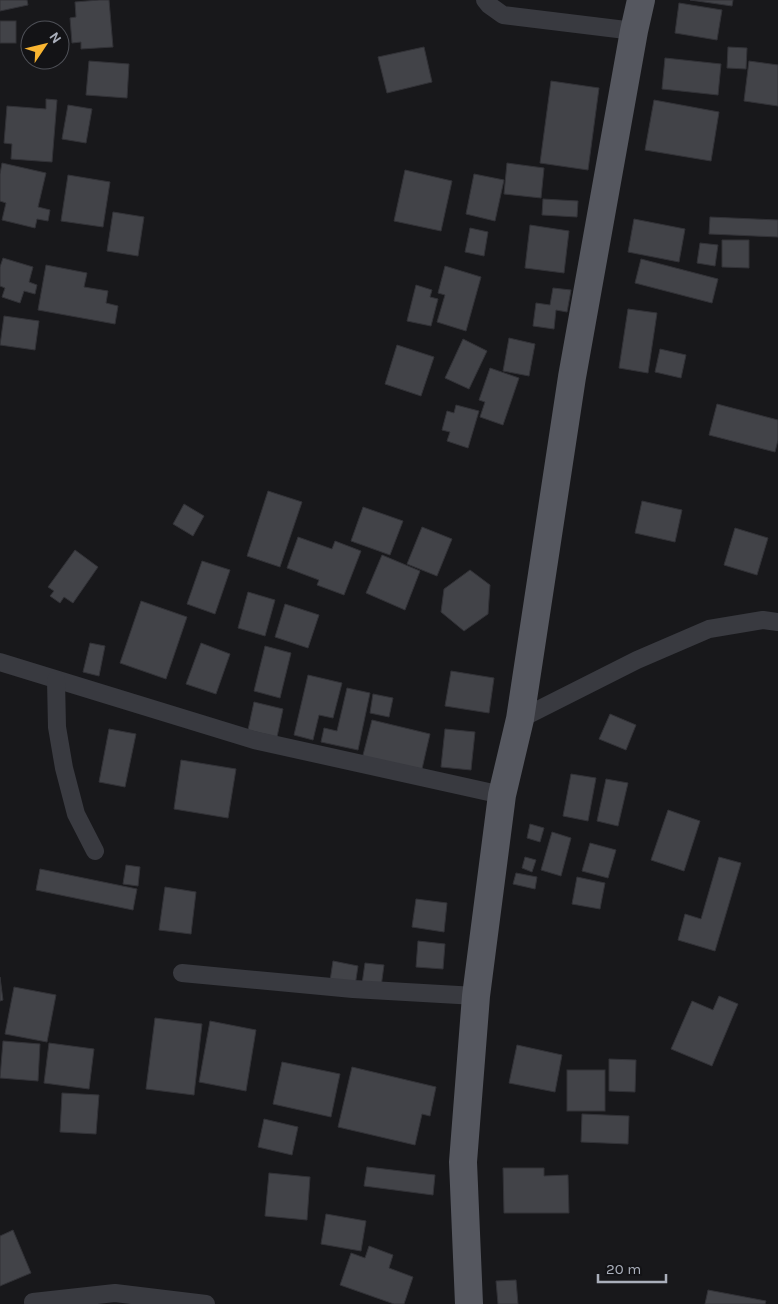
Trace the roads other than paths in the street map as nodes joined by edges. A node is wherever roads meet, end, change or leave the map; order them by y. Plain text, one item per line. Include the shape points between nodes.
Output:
1 (485, 0) edge
2 (641, 0) edge
3 (634, 31) junction
4 (778, 622) edge
5 (0, 662) edge
6 (56, 680) junction
7 (520, 719) junction
8 (502, 795) junction
9 (95, 851) dead end
10 (182, 973) dead end
11 (476, 996) junction
12 (33, 1302) dead end
13 (206, 1304) edge
14 (469, 1304) edge

1 - 3 street via 503,15
2 - 3 main road
3 - 7 main road via 572,377
4 - 7 street via 763,620 709,629 637,660
5 - 6 street
6 - 8 street via 254,740
6 - 9 street via 57,727 64,768 76,814
7 - 8 main road
8 - 11 main road
10 - 11 street via 353,989
11 - 14 main road via 463,1162
12 - 13 street via 115,1293

